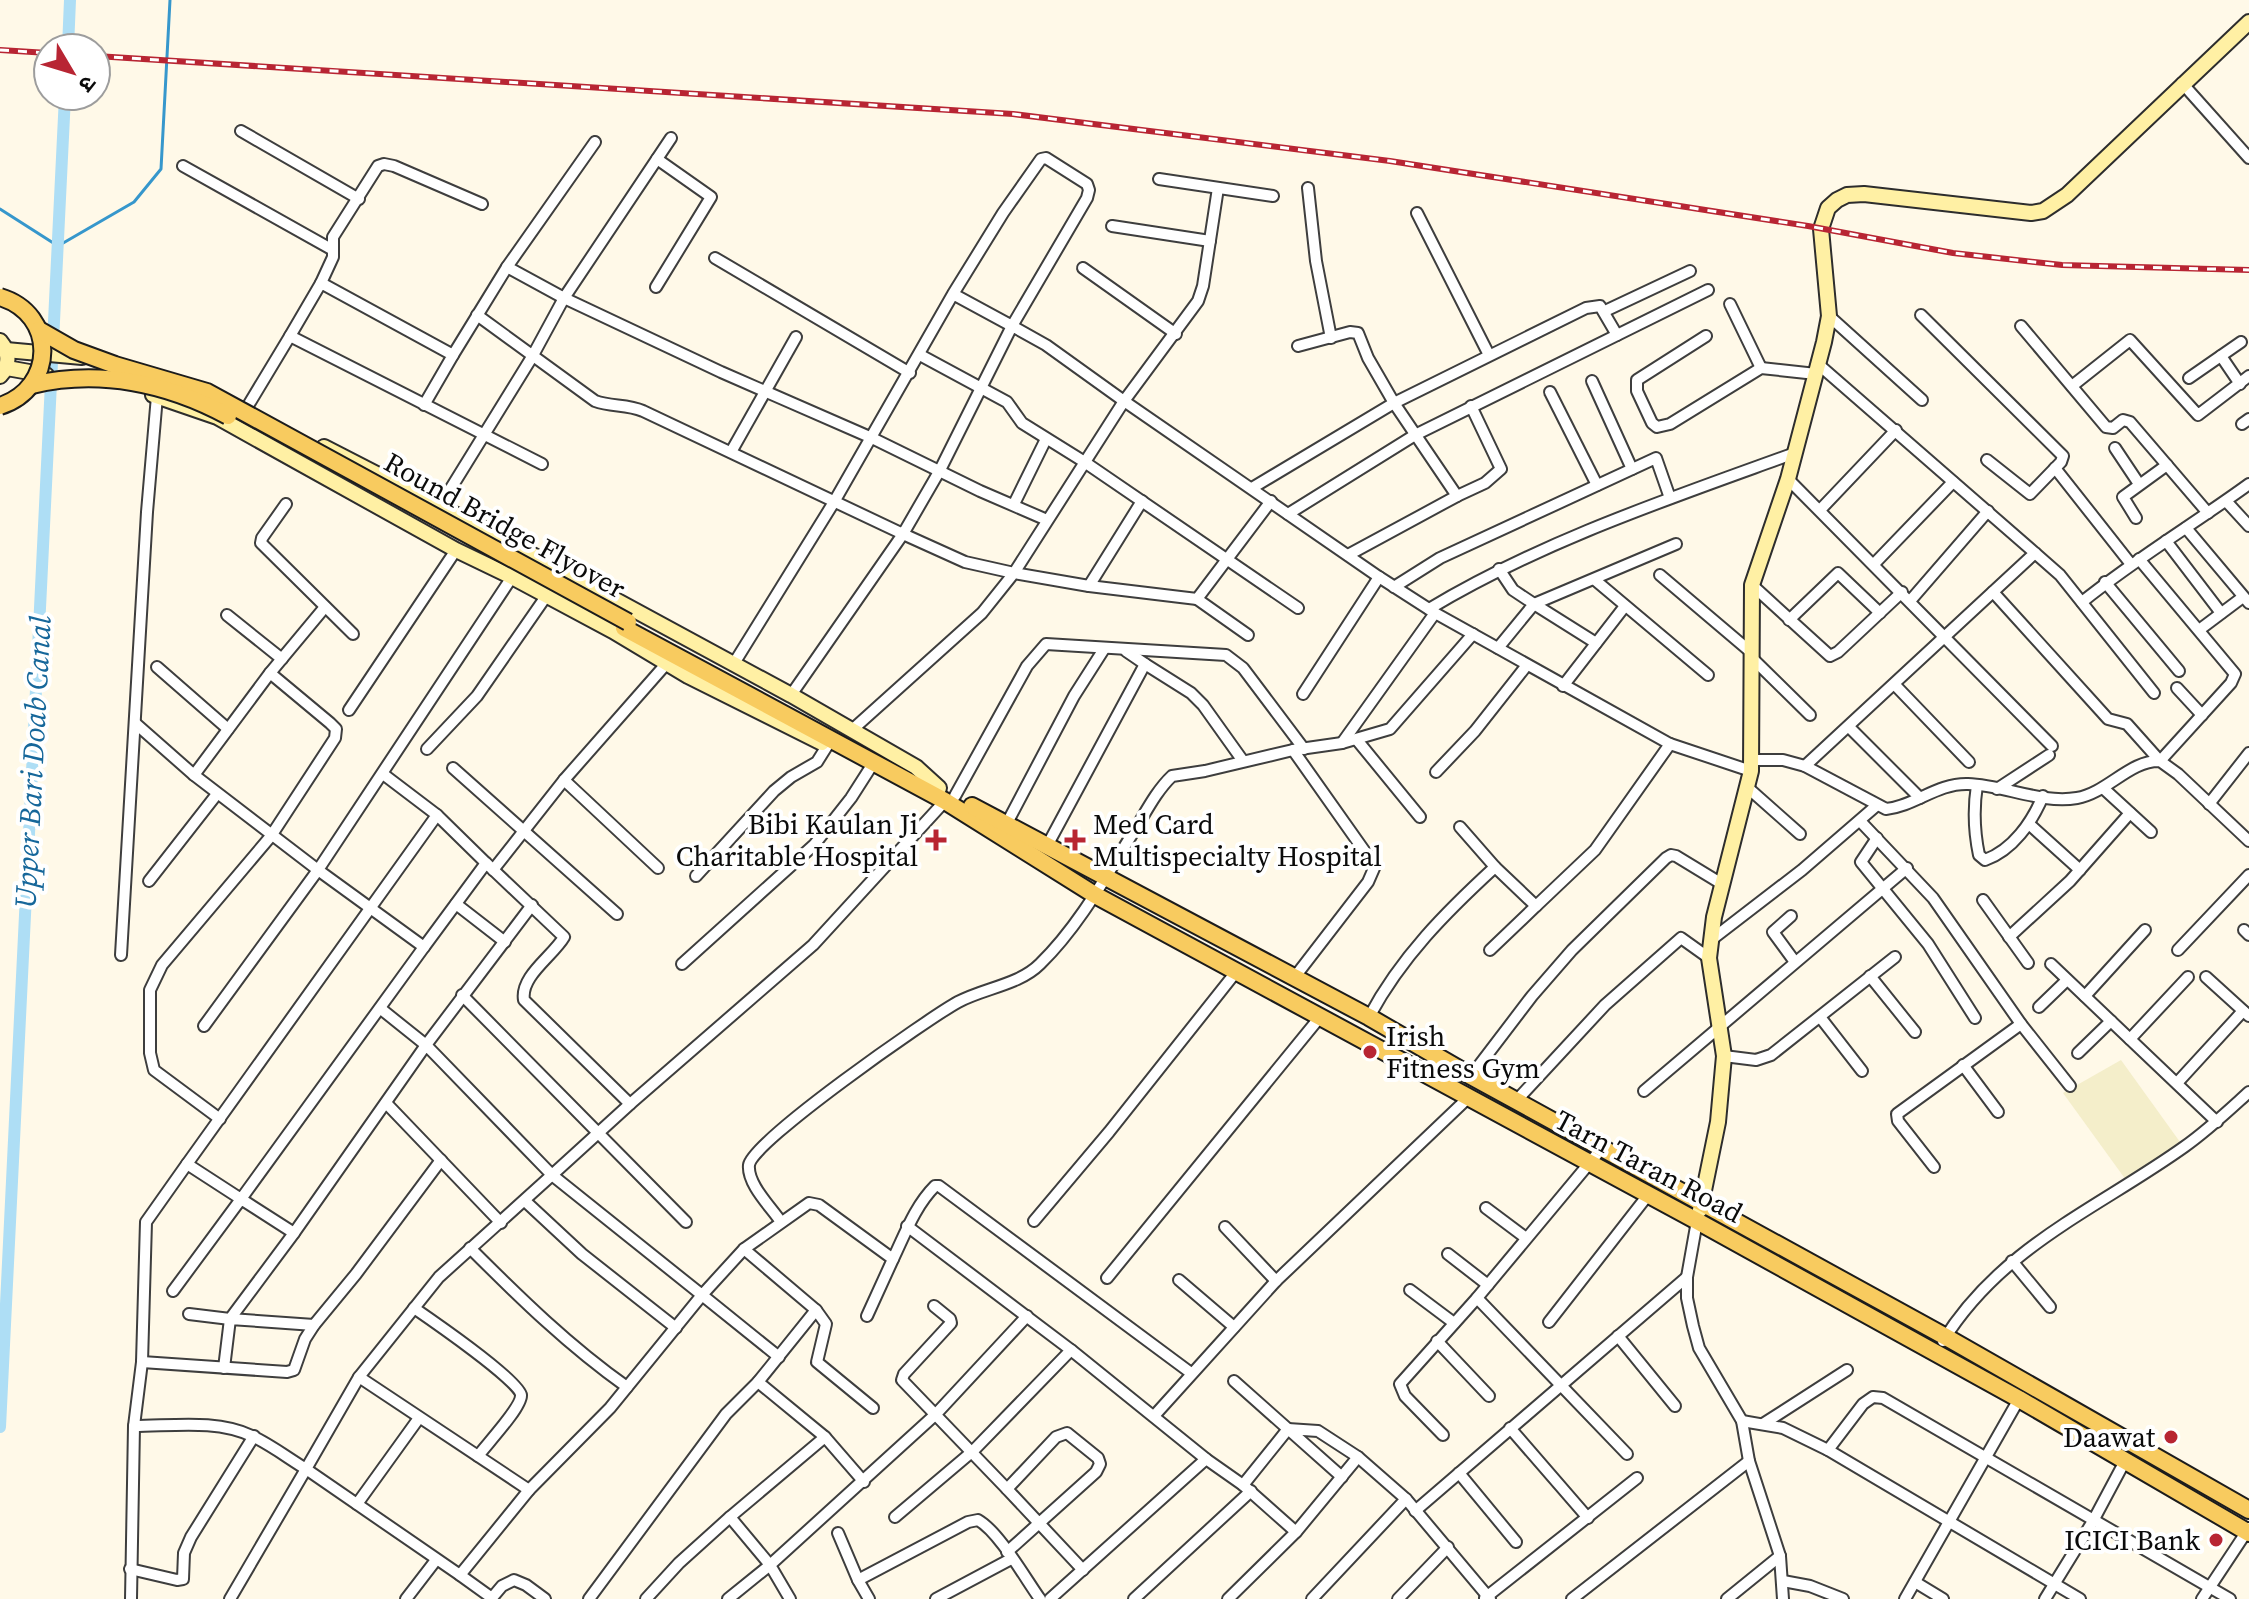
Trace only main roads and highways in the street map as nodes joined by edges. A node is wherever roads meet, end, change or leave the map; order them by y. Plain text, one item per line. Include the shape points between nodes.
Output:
1 (0, 297) edge
2 (39, 330) junction
3 (32, 385) junction
4 (0, 406) edge
5 (626, 625) junction
6 (899, 775) joint
7 (946, 795) junction
8 (2249, 1510) edge
9 (2248, 1531) edge

1 - 2 main road, Round Bridge Flyover, bridge via 21,307
2 - 3 main road, bridge via 42,358
2 - 5 main road, Round Bridge Flyover, bridge via 74,350 207,392
3 - 4 main road, Round Bridge Flyover, bridge
3 - 5 main road, Round Bridge Flyover, bridge via 77,377 113,379 157,387 209,406
5 - 6 main road, Round Bridge Flyover via 872,765
5 - 7 main road, Round Bridge Flyover
6 - 7 main road, Tarn Taran Road
7 - 8 main road, Tarn Taran Road via 1369,1017
7 - 9 main road, Tarn Taran Road via 1095,895 1697,1221

